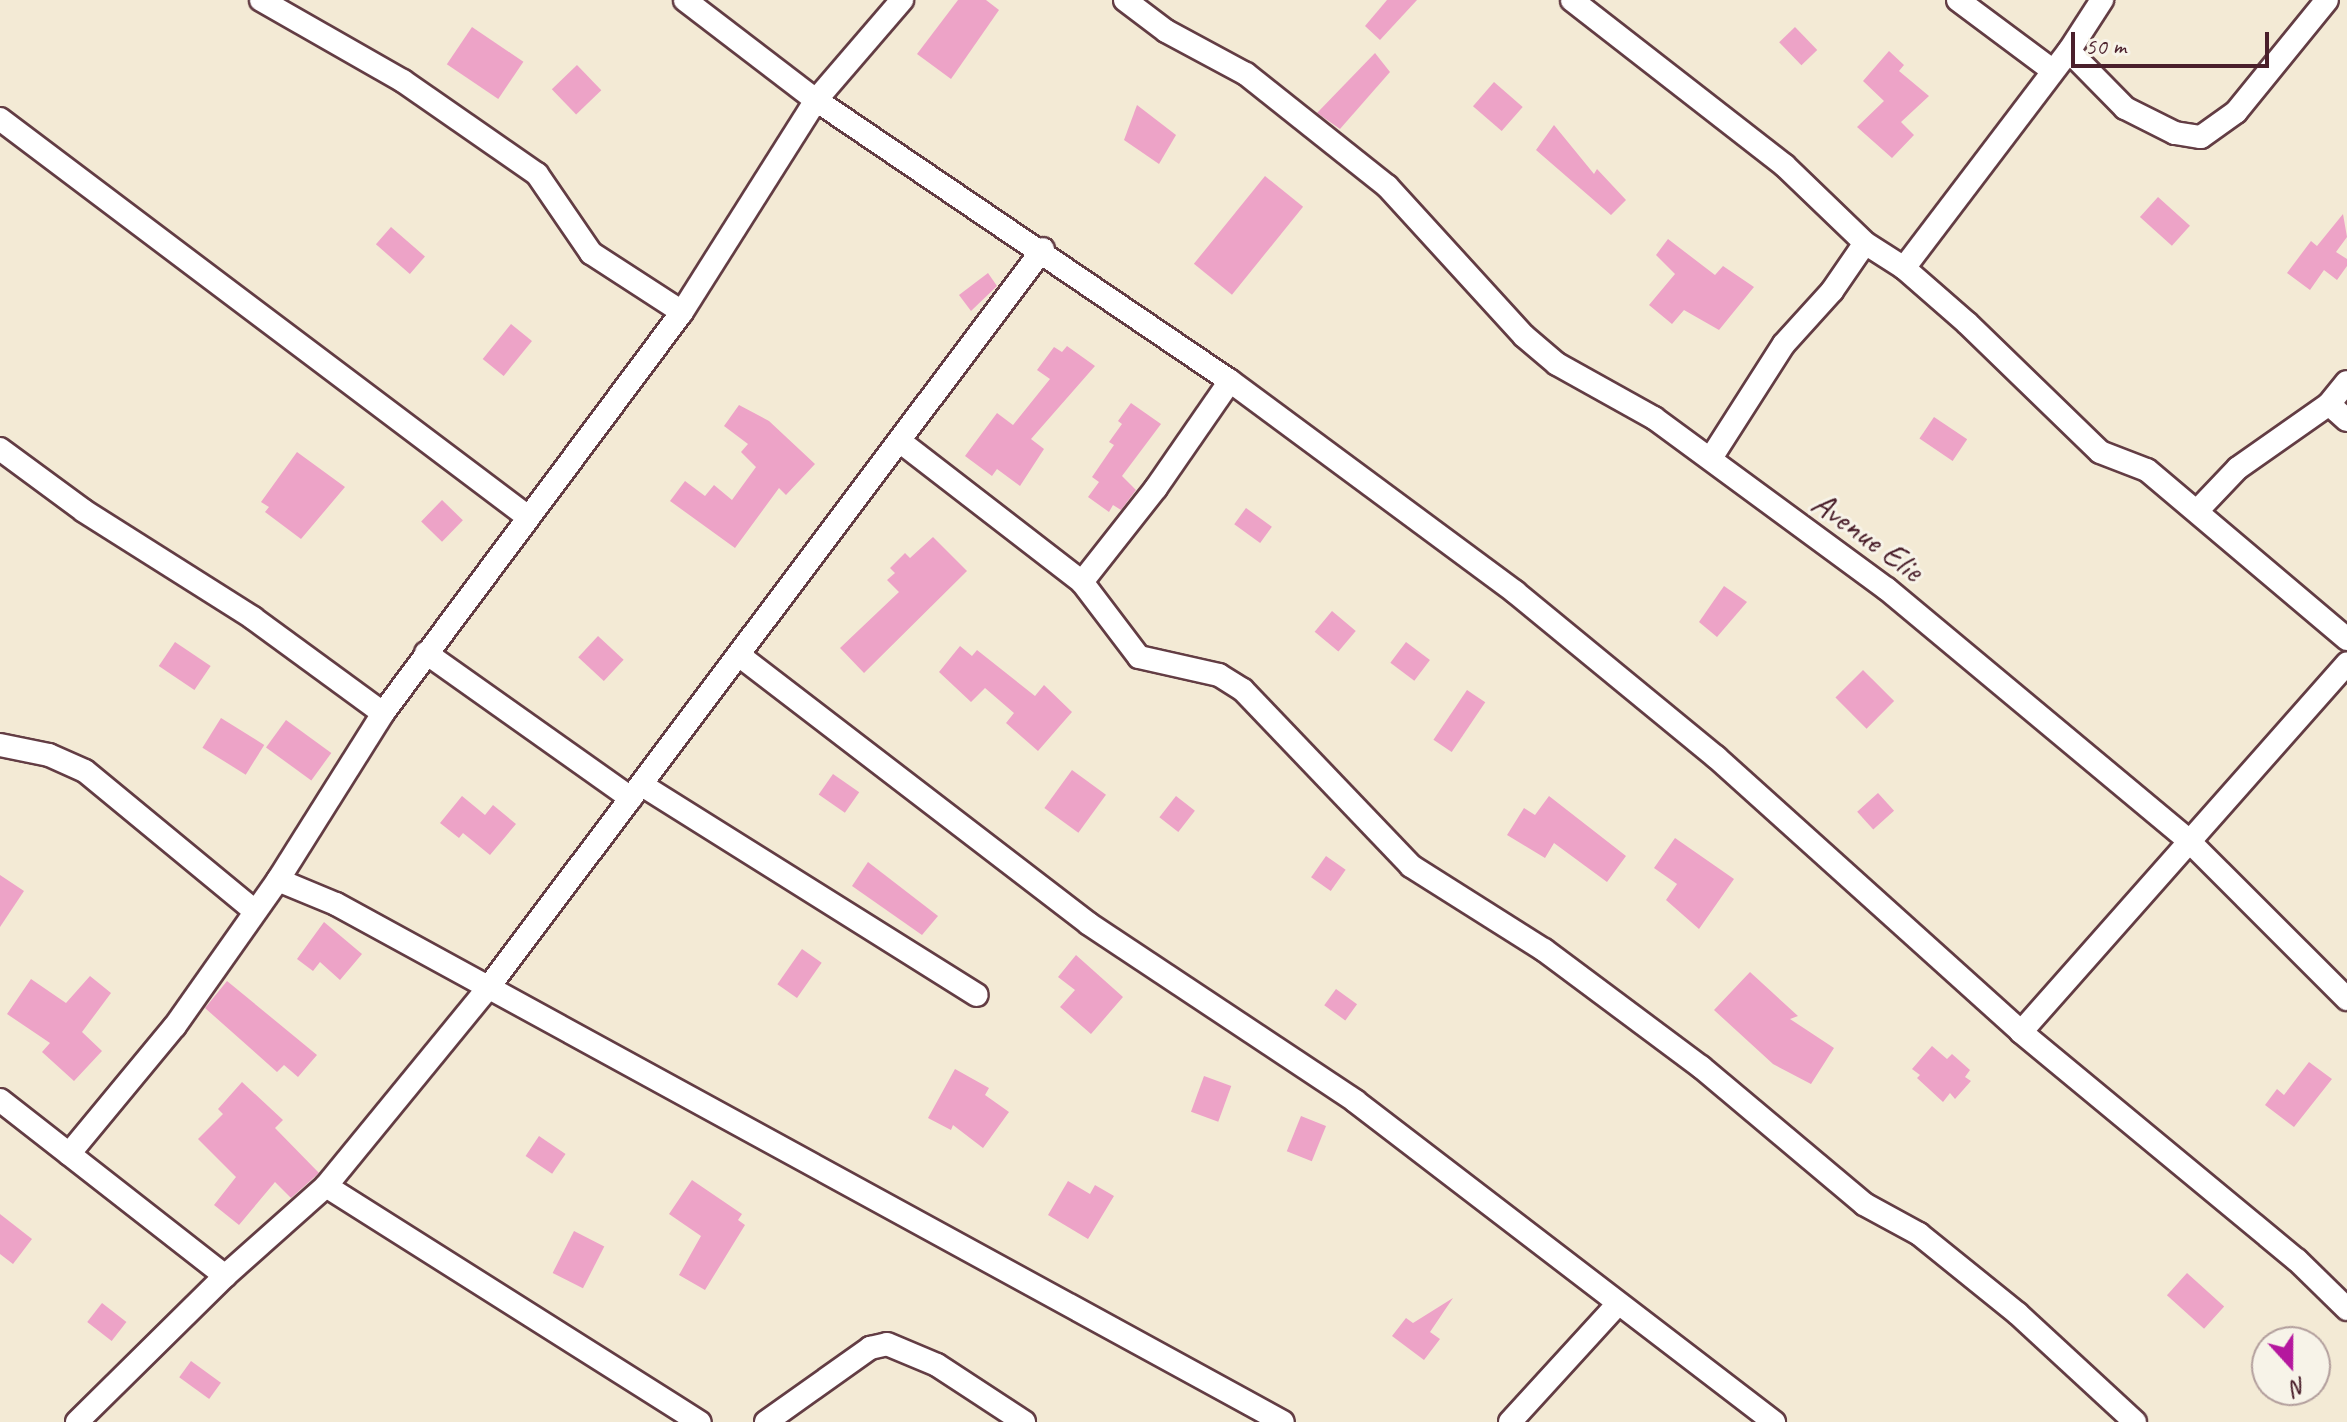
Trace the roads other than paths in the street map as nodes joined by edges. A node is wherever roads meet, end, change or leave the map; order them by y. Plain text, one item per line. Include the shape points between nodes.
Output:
1 (261, 0) edge
2 (685, 0) edge
3 (902, 0) edge
4 (1125, 0) edge
5 (1572, 0) edge
6 (1958, 0) edge
7 (2102, 0) edge
8 (2327, 0) edge
9 (2069, 51) junction
10 (2052, 70) junction
11 (816, 100) junction
12 (0, 119) edge
13 (1865, 243) junction
14 (1043, 249) junction
15 (1904, 268) junction
16 (682, 312) junction
17 (1230, 381) junction
18 (2347, 382) edge
19 (2329, 404) junction
20 (2347, 420) edge
21 (901, 442) junction
22 (0, 449) edge
23 (1711, 458) junction
24 (2197, 511) junction
25 (528, 517) junction
26 (1082, 582) junction
27 (2347, 639) edge
28 (426, 653) junction
29 (740, 656) junction
30 (2347, 663) edge
31 (383, 713) junction
32 (0, 745) edge
33 (636, 791) junction
34 (2188, 840) junction
35 (278, 880) junction
36 (255, 911) junction
37 (488, 988) junction
38 (977, 995) dead end
39 (2347, 999) edge
40 (2021, 1032) junction
41 (0, 1100) edge
42 (69, 1154) junction
43 (326, 1186) junction
44 (225, 1276) junction
45 (1617, 1305) junction
46 (2347, 1309) edge
47 (77, 1422) edge
48 (700, 1422) edge
49 (766, 1422) edge
50 (1024, 1422) edge
51 (1283, 1422) edge
52 (1510, 1422) edge
53 (1774, 1422) edge
54 (2135, 1422) edge

1 - 16 street via 403,81 537,174 591,253
2 - 11 street
3 - 11 street
4 - 23 street, Avenue Elie via 1166,31 1246,74 1387,186 1524,336 1557,364 1608,390
5 - 13 street via 1784,165
6 - 10 street
7 - 9 street
8 - 9 street via 2236,112 2201,137 2175,133 2125,108
9 - 10 street
10 - 15 street
11 - 14 street
11 - 16 street
12 - 25 street
13 - 15 street
13 - 23 street via 1832,291 1784,344
14 - 17 street
14 - 21 street
15 - 24 street via 2100,452 2147,470
16 - 25 street
17 - 26 street
17 - 40 street via 1492,574 1704,747
18 - 19 street
19 - 20 street
19 - 24 street via 2238,468
21 - 26 street
21 - 29 street
22 - 31 street via 84,511 253,618
23 - 34 street, Avenue Elie via 1780,515 1887,589
24 - 27 street
25 - 28 street
26 - 54 street via 1139,657 1219,675 1243,690 1411,866 1544,950 1701,1067 1864,1204 1919,1234 2018,1314
28 - 31 street
28 - 33 street
29 - 33 street
29 - 45 street via 1089,924 1355,1101
30 - 34 street
31 - 35 street
32 - 36 street via 49,755 85,771
33 - 37 street
33 - 38 street
34 - 39 street, Avenue Elie
34 - 40 street
35 - 36 street
35 - 37 street via 336,904
36 - 42 street via 175,1026
37 - 43 street
37 - 51 street
40 - 46 street via 2297,1260
41 - 42 street
42 - 44 street
43 - 44 street
43 - 48 street
44 - 47 street
45 - 52 street
45 - 53 street
49 - 50 street via 870,1348 887,1344 937,1365

